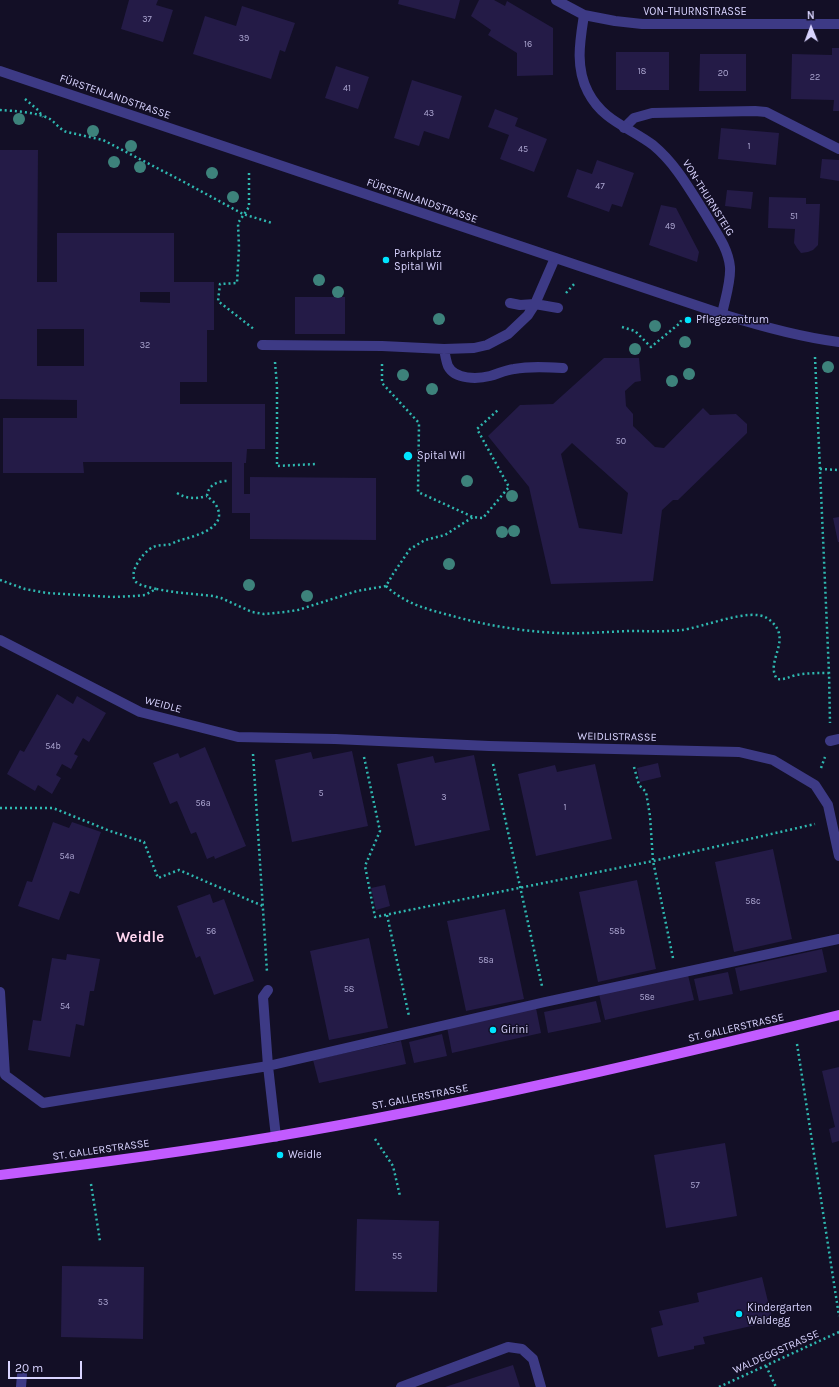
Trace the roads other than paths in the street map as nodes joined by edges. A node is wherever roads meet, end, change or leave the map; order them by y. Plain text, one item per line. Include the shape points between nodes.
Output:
1 (556, 0) edge
2 (584, 15) junction
3 (839, 24) edge
4 (0, 71) edge
5 (624, 128) junction
6 (839, 149) edge
7 (555, 258) junction
8 (510, 303) dead end
9 (534, 304) junction
10 (558, 308) dead end
11 (722, 314) junction
12 (839, 342) edge
13 (262, 345) dead end
14 (444, 349) junction
15 (562, 368) dead end
16 (0, 640) edge
17 (335, 739) joint
18 (839, 856) edge
19 (839, 939) edge
20 (268, 990) road end
21 (0, 992) edge
22 (839, 1015) edge
23 (268, 1066) junction
24 (3, 1078) edge
25 (276, 1137) junction
26 (0, 1175) edge
27 (22, 1375) dead end
28 (21, 1387) edge
29 (401, 1387) edge
30 (541, 1387) edge

1 - 2 street, VON-THURNSTRASSE
2 - 3 street, VON-THURNSTRASSE via 642,24
2 - 5 street, VON-THURNSTEIG via 579,46 582,77 594,103
4 - 7 street, FÜRSTENLANDSTRASSE
5 - 6 street via 634,118 652,113 766,112
5 - 11 street, VON-THURNSTEIG via 652,145 676,168 723,243 730,267
7 - 9 street
7 - 11 street, FÜRSTENLANDSTRASSE
8 - 9 street
9 - 10 street
9 - 14 street via 519,324 498,340 474,348
11 - 12 street, FÜRSTENLANDSTRASSE via 782,332
13 - 14 street
14 - 15 street via 449,367 454,374 466,377 490,376 524,367
16 - 17 street, WEIDLE via 140,712 238,737
17 - 18 street, WEIDLISTRASSE via 489,746 739,752 773,760 815,785 828,805
19 - 23 street via 545,1002
20 - 23 street via 263,997
21 - 24 street
22 - 25 main road, ST. GALLERSTRASSE via 490,1096
23 - 24 street via 43,1103
23 - 25 street
25 - 26 main road, ST. GALLERSTRASSE
27 - 28 street
29 - 30 street via 508,1347 522,1349 533,1359

